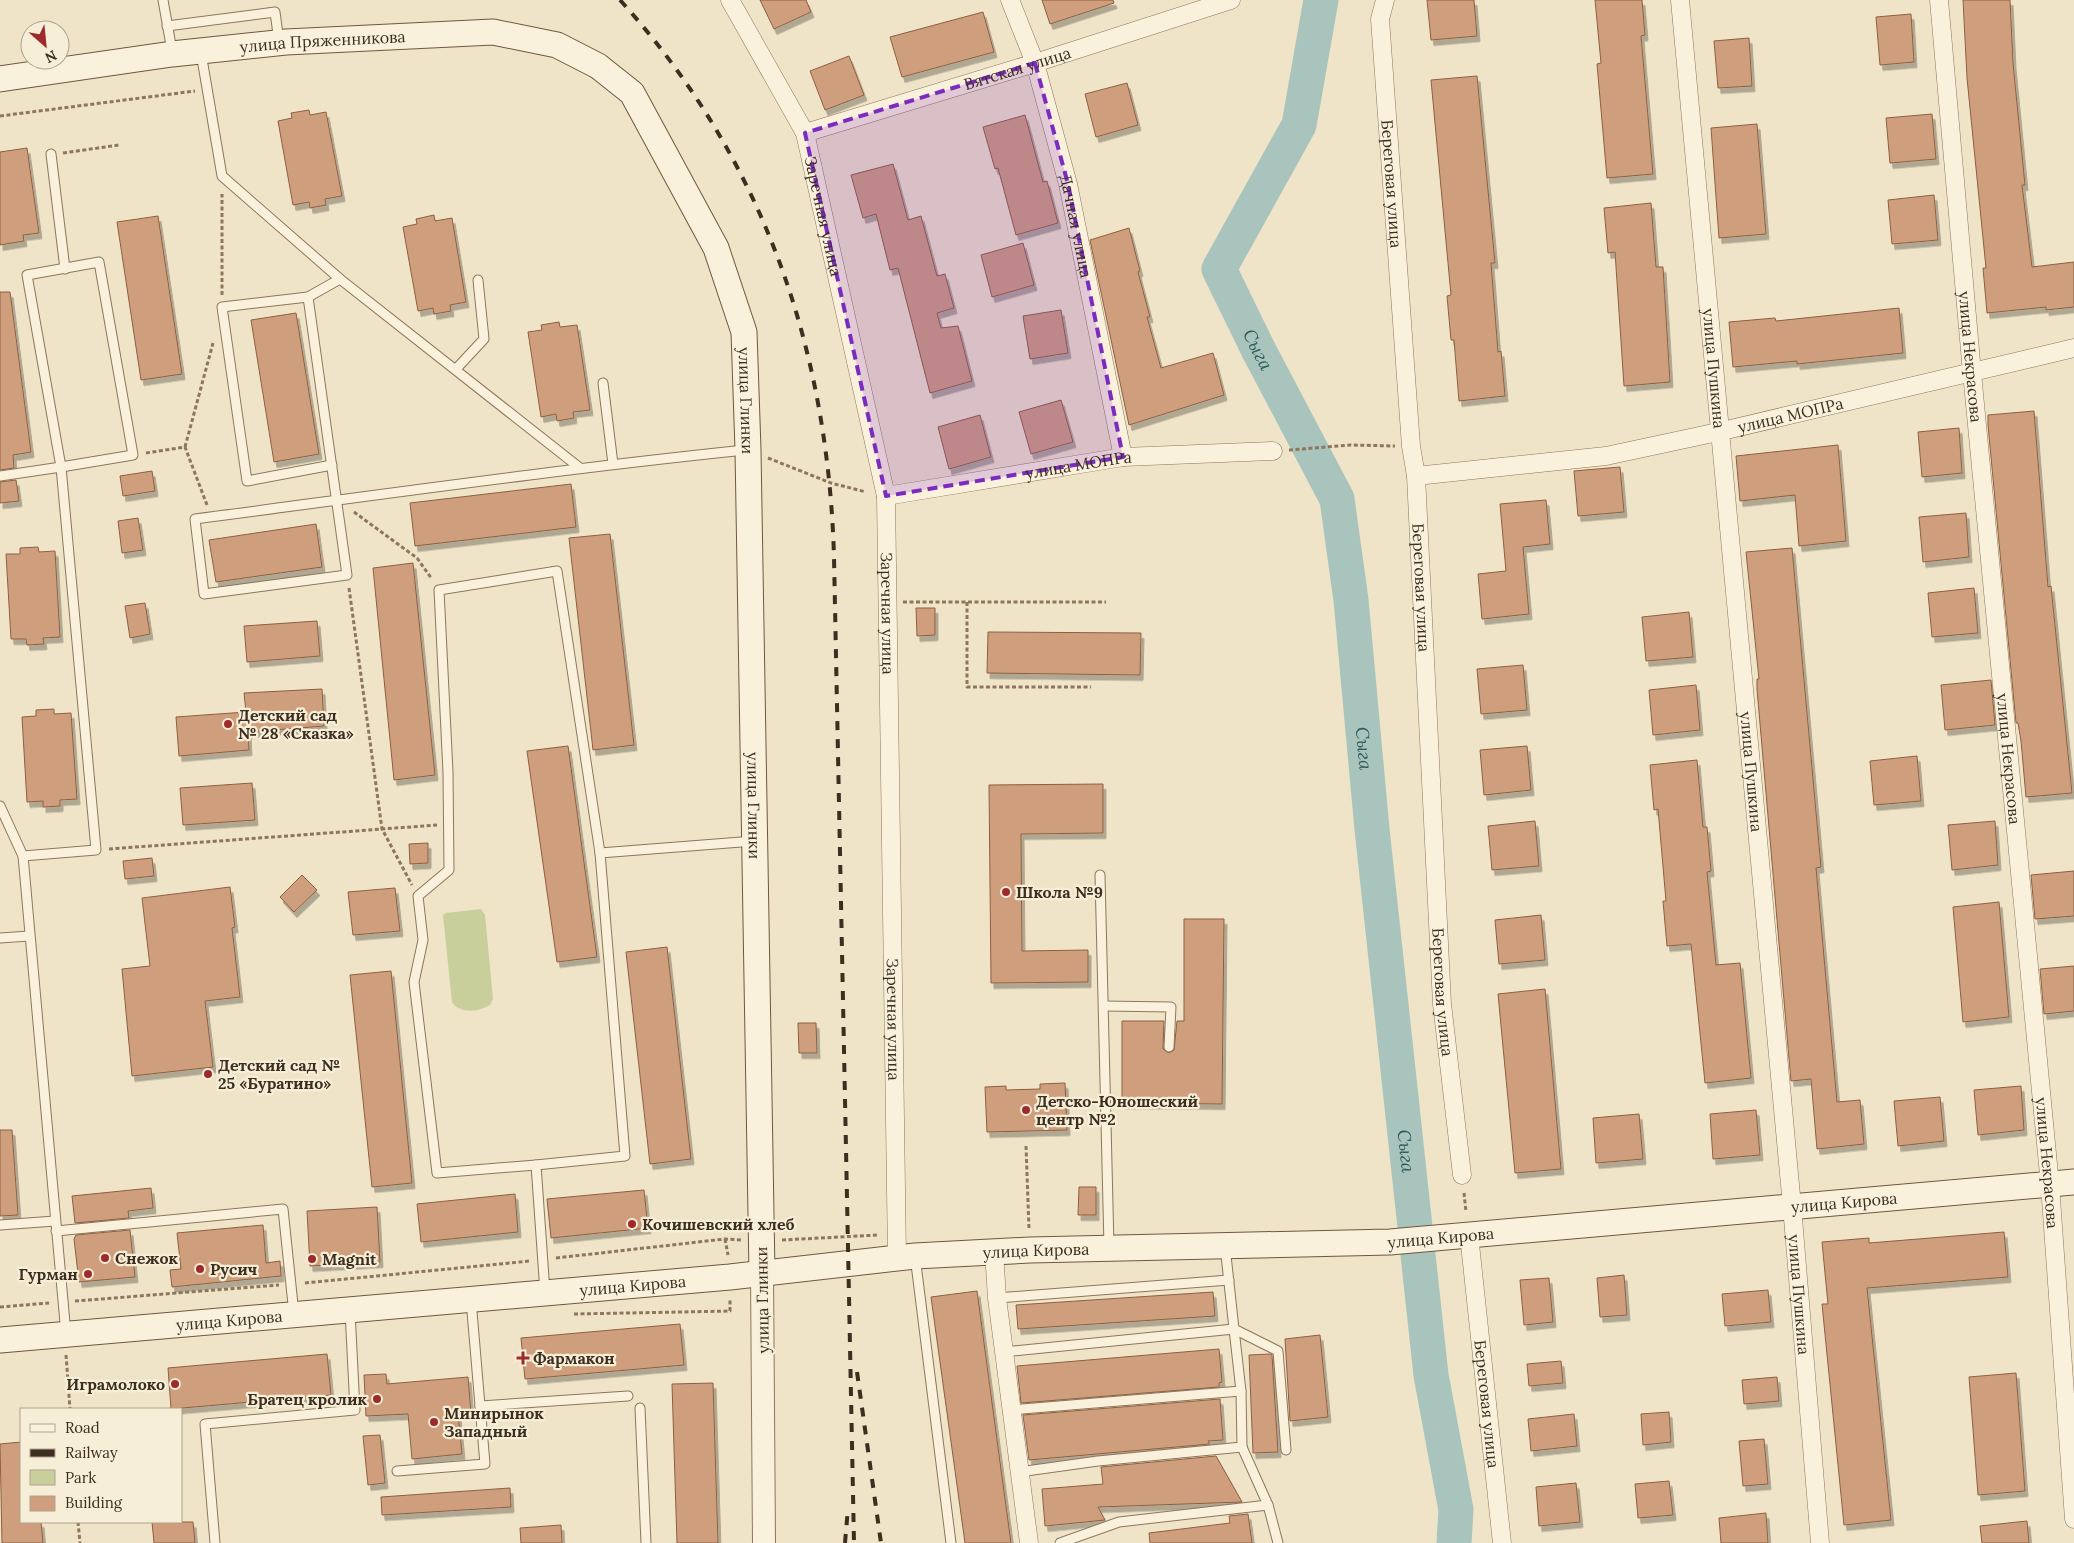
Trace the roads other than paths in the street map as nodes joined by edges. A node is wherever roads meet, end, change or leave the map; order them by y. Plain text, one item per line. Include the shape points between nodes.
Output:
1 (163, 0) edge
2 (730, 0) edge
3 (1010, 0) edge
4 (1231, 0) edge
5 (1385, 0) edge
6 (1680, 0) edge
7 (1939, 0) edge
8 (168, 26) junction
9 (279, 43) junction
10 (201, 51) junction
11 (172, 54) junction
12 (1034, 63) junction
13 (0, 78) edge
14 (632, 93) joint
15 (805, 133) junction
16 (51, 154) road end
17 (65, 269) junction
18 (340, 279) junction
19 (478, 280) dead end
20 (308, 297) junction
21 (2074, 348) edge
22 (456, 369) junction
23 (1972, 373) junction
24 (603, 383) dead end
25 (1718, 432) junction
26 (748, 450) junction
27 (1273, 451) dead end
28 (1123, 458) junction
29 (613, 464) junction
30 (332, 465) junction
31 (61, 467) junction
32 (580, 468) junction
33 (0, 476) edge
34 (1416, 476) junction
35 (886, 496) junction
36 (337, 499) junction
37 (0, 806) edge
38 (754, 841) junction
39 (600, 853) junction
40 (23, 856) junction
41 (1100, 875) dead end
42 (29, 936) junction
43 (0, 938) edge
44 (1104, 1006) junction
45 (1169, 1047) dead end
46 (536, 1165) junction
47 (1462, 1176) dead end
48 (2062, 1184) edge
49 (1792, 1206) junction
50 (55, 1221) junction
51 (0, 1225) edge
52 (56, 1231) junction
53 (1469, 1235) junction
54 (1225, 1245) junction
55 (1110, 1248) junction
56 (994, 1251) junction
57 (906, 1257) junction
58 (762, 1273) junction
59 (1229, 1280) junction
60 (545, 1294) junction
61 (997, 1298) junction
62 (471, 1300) junction
63 (350, 1311) junction
64 (294, 1316) junction
65 (1234, 1329) junction
66 (66, 1334) junction
67 (0, 1340) edge
68 (1003, 1352) junction
69 (1240, 1391) junction
70 (628, 1396) dead end
71 (480, 1406) junction
72 (640, 1408) dead end
73 (1011, 1410) junction
74 (1242, 1448) junction
75 (1286, 1450) dead end
76 (396, 1471) dead end
77 (1019, 1472) junction
78 (1268, 1505) junction
79 (2074, 1519) edge
80 (215, 1543) edge
81 (646, 1543) edge
82 (764, 1543) edge
83 (951, 1543) edge
84 (1029, 1543) edge
85 (1060, 1543) edge
86 (1278, 1543) edge
87 (1502, 1543) edge
88 (1820, 1543) edge

1 - 8 lane
2 - 15 street, Заречная улица
3 - 12 street, Дачная улица
4 - 12 street, Вятская улица
5 - 34 street, Береговая улица via 1380,19 1411,446
6 - 25 street, улица Пушкина
7 - 23 street, улица Некрасова
8 - 9 lane via 275,12
8 - 11 lane
9 - 10 main road, улица Пряженникова
9 - 14 main road, улица Пряженникова via 493,32 557,45 598,66
10 - 11 main road, улица Пряженникова
10 - 18 lane via 222,176
11 - 13 main road, улица Пряженникова
12 - 15 street, Вятская улица
12 - 28 street, Дачная улица via 1068,184
14 - 26 main road, улица Глинки via 716,248 744,332
15 - 35 street, Заречная улица
16 - 17 lane
17 - 31 lane via 27,275
17 - 31 lane via 99,262 133,455
18 - 20 lane
18 - 22 lane
19 - 22 lane via 484,339
20 - 30 lane
20 - 30 lane via 222,307 247,481
21 - 23 street, улица МОПРа
22 - 32 lane
23 - 25 street, улица МОПРа
23 - 48 street, улица Некрасова
24 - 29 lane
25 - 34 street, улица МОПРа via 1606,456
25 - 49 street, улица Пушкина
26 - 29 lane
26 - 38 main road, улица Глинки
27 - 28 street, улица МОПРа
28 - 35 street, улица МОПРа
29 - 32 lane
30 - 36 lane
31 - 33 lane
31 - 40 lane via 96,850
32 - 36 lane
34 - 47 street, Береговая улица via 1442,1004
35 - 57 street, Заречная улица
36 - 36 lane via 347,575 204,594 195,519
37 - 40 lane
38 - 39 lane
38 - 58 main road, улица Глинки
39 - 46 lane via 625,1156
39 - 46 lane via 557,571 439,590 449,870 418,896 423,940 414,982 437,1173
40 - 42 lane
41 - 44 lane
42 - 43 lane
42 - 50 lane
44 - 45 lane via 1171,1007
44 - 55 lane
46 - 60 lane
48 - 49 main road, улица Кирова
48 - 79 street, улица Некрасова
49 - 53 main road, улица Кирова
49 - 88 street, улица Пушкина
50 - 51 lane
50 - 52 lane
52 - 64 lane via 284,1208
52 - 66 lane
53 - 54 main road, улица Кирова via 1390,1242
53 - 87 street, Береговая улица
54 - 55 main road, улица Кирова
54 - 59 lane
55 - 56 main road, улица Кирова
56 - 57 main road, улица Кирова
56 - 61 street
57 - 58 main road, улица Кирова
57 - 83 lane
58 - 60 main road, улица Кирова
58 - 82 street, улица Глинки
59 - 61 lane
59 - 65 lane
60 - 62 main road, улица Кирова
61 - 68 street
62 - 63 main road, улица Кирова
62 - 71 lane
63 - 64 main road, улица Кирова
63 - 80 lane via 355,1410 205,1424
64 - 66 main road, улица Кирова
65 - 68 lane
65 - 69 lane
65 - 75 lane via 1278,1351
66 - 67 main road, улица Кирова
68 - 73 street
69 - 73 lane
69 - 74 lane
70 - 71 lane
71 - 76 lane via 484,1464
72 - 81 lane
73 - 77 street
74 - 77 lane
74 - 78 lane
77 - 84 street
78 - 85 lane via 1119,1522
78 - 86 lane

